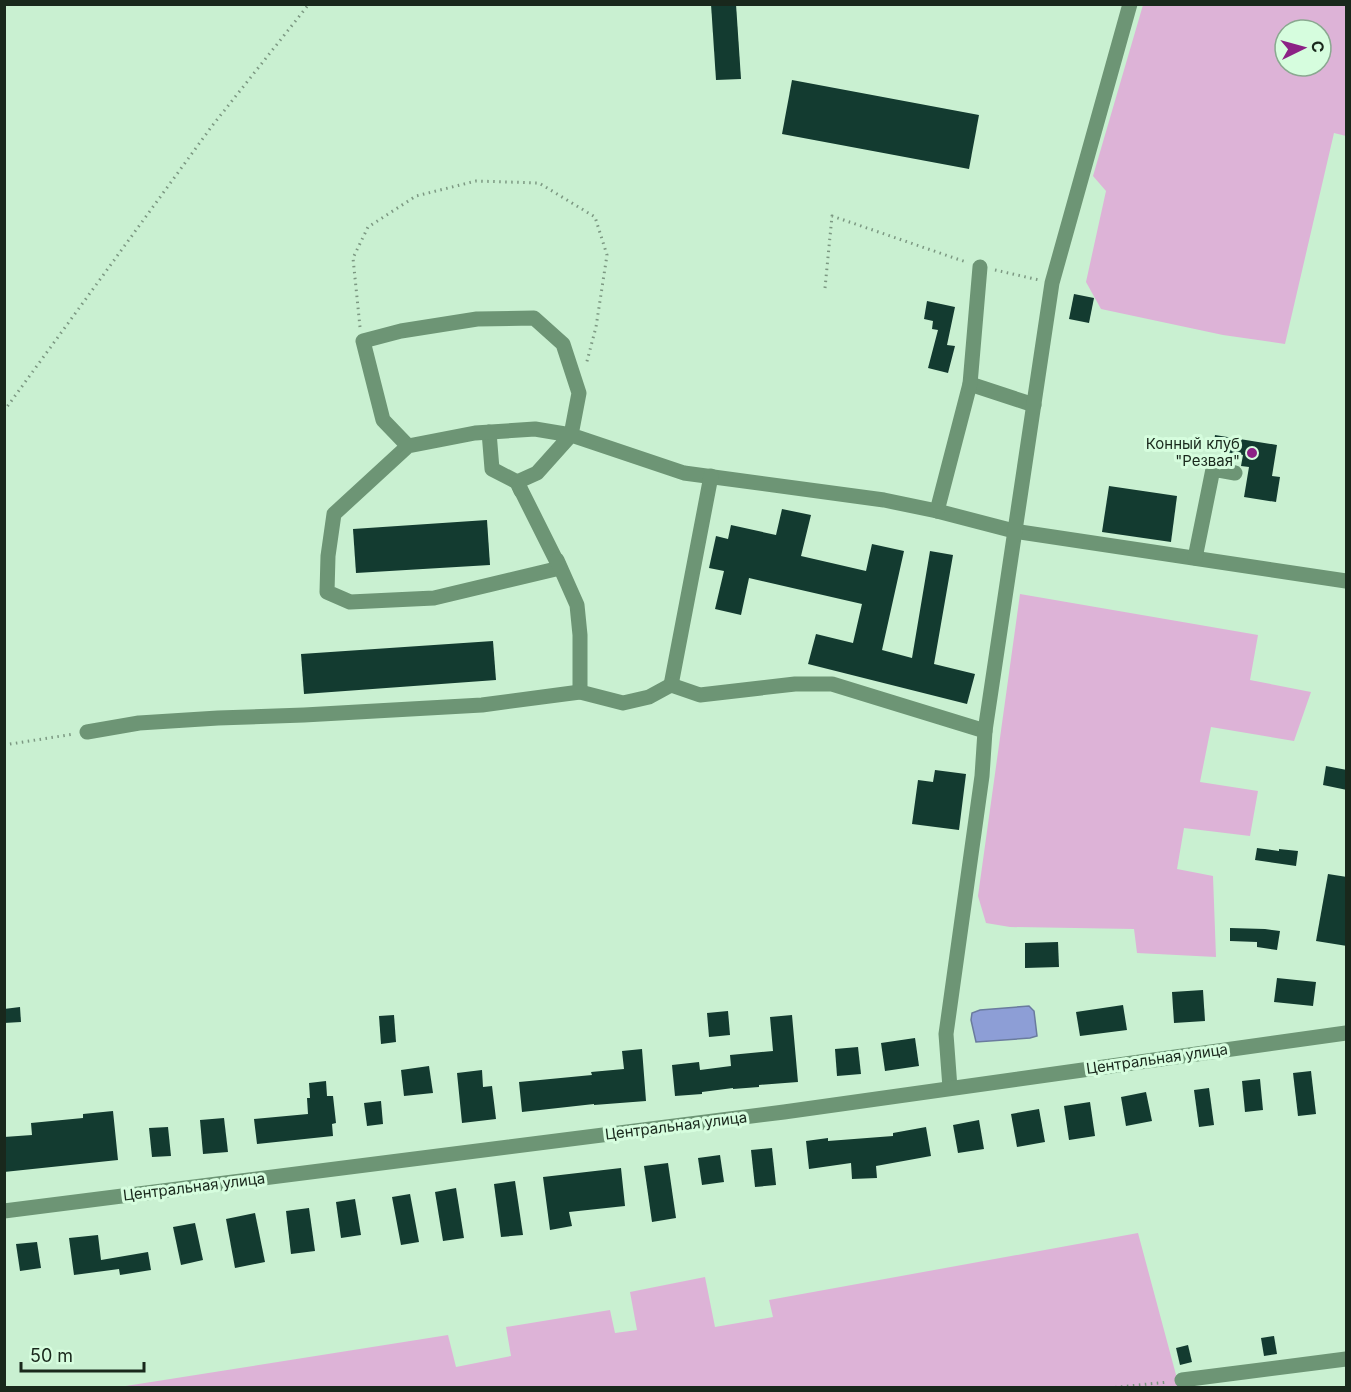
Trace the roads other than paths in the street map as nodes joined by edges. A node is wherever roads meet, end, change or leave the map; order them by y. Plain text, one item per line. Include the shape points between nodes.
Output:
1 (1130, 4) edge
2 (980, 267) road end
3 (970, 384) junction
4 (1034, 405) junction
5 (489, 432) junction
6 (571, 435) junction
7 (408, 446) junction
8 (1235, 473) dead end
9 (711, 476) junction
10 (517, 482) junction
11 (937, 511) junction
12 (1014, 531) junction
13 (1195, 558) junction
14 (560, 568) junction
15 (1347, 581) edge
16 (671, 685) junction
17 (580, 692) junction
18 (985, 731) junction
19 (87, 732) road end
20 (1347, 1033) edge
21 (950, 1088) junction
22 (4, 1211) edge
23 (1347, 1359) edge
24 (1182, 1380) road end

1 - 4 street via 1052,283
2 - 3 street
3 - 4 street
3 - 11 street
4 - 12 street
5 - 6 street via 536,429
5 - 7 street
5 - 10 street via 492,469
6 - 7 street via 579,393 563,344 534,318 477,319 363,341 383,420
6 - 9 street via 684,473
6 - 10 street via 537,473
7 - 14 street via 333,514 327,592 350,602 434,598
8 - 13 street via 1213,469
9 - 11 street
9 - 16 street
10 - 14 street
11 - 12 street
12 - 13 street
12 - 18 street
13 - 15 street
14 - 17 street via 577,604
16 - 17 street via 649,697 623,703
16 - 18 street via 700,695 795,684 832,684
17 - 19 street via 482,705 139,723
18 - 21 street via 946,1034
20 - 21 street, Центральная улица
21 - 22 street, Центральная улица
23 - 24 street

